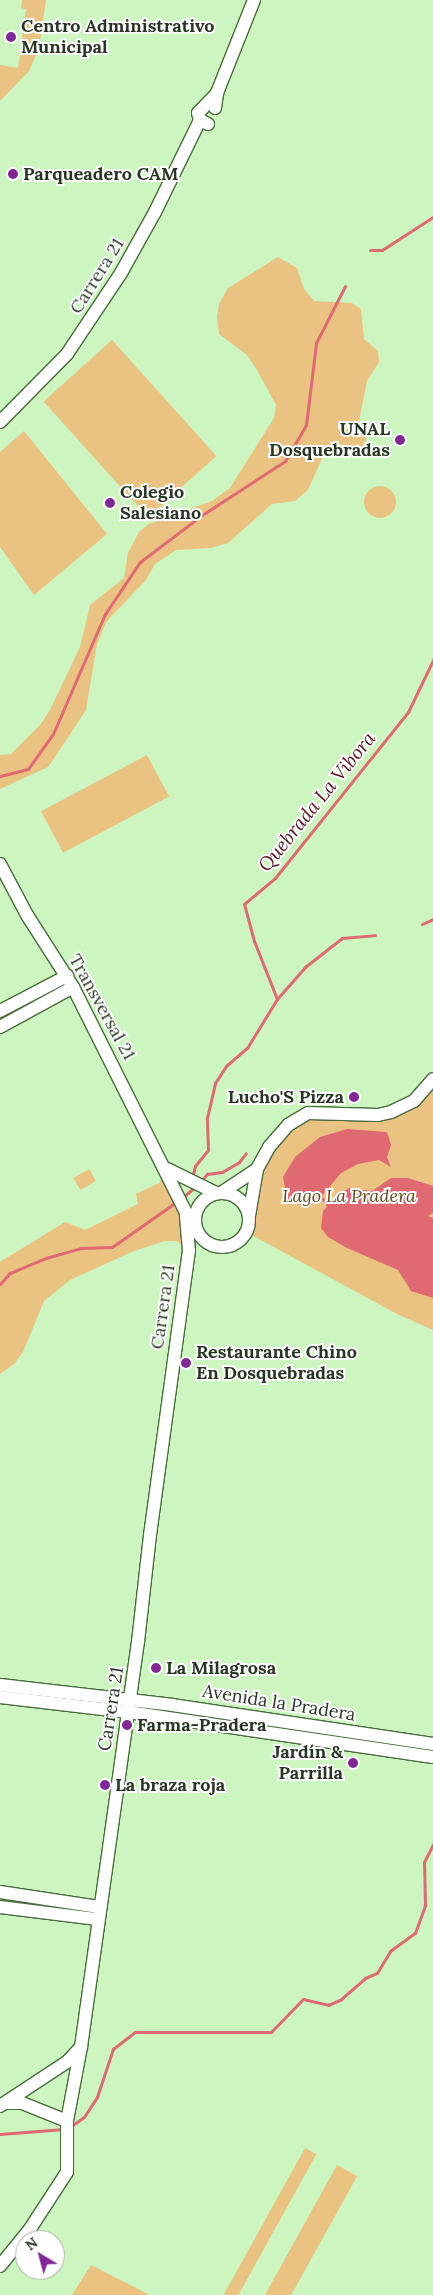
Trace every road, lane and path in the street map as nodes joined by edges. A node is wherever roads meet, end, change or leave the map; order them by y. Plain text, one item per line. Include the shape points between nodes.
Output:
1 (254, 0) edge
2 (0, 422) edge
3 (0, 864) edge
4 (70, 982) junction
5 (0, 1011) edge
6 (0, 1027) edge
7 (433, 1078) edge
8 (258, 1166) junction
9 (167, 1169) junction
10 (219, 1193) junction
11 (186, 1213) junction
12 (249, 1216) junction
13 (199, 1234) junction
14 (188, 1250) junction
15 (0, 1686) edge
16 (0, 1697) edge
17 (129, 1706) junction
18 (433, 1744) edge
19 (433, 1757) edge
20 (0, 1892) edge
21 (0, 1907) edge
22 (98, 1913) junction
23 (81, 2046) junction
24 (3, 2105) edge
25 (67, 2121) junction
26 (0, 2266) edge

1 - 2 street, Carrera 21 via 211,106 217,118 201,124 135,249 67,354
3 - 4 street, Transversal 21
4 - 5 street
4 - 6 street
4 - 9 street, Transversal 21
7 - 8 street via 414,1101 391,1112 378,1115 308,1113 279,1132
8 - 10 street
8 - 12 street
9 - 10 street
9 - 11 street, Transversal 21
10 - 12 street via 240,1199
10 - 13 street via 204,1200 196,1212
11 - 13 street, Transversal 21
11 - 14 street, Carrera 21
12 - 13 street via 246,1232 230,1246 215,1246
13 - 14 street, Carrera 21
14 - 17 street, Carrera 21
15 - 17 street, Avenida la Pradera
16 - 17 street, Avenida la Pradera
17 - 18 street, Avenida la Pradera
17 - 19 street, Avenida la Pradera
17 - 22 street, Carrera 21
20 - 22 street
21 - 22 street
22 - 23 street, Carrera 21
23 - 24 street via 67,2062
23 - 25 street, Carrera 21
24 - 25 street via 22,2103
25 - 26 street, Carrera 21 via 67,2172 30,2229

